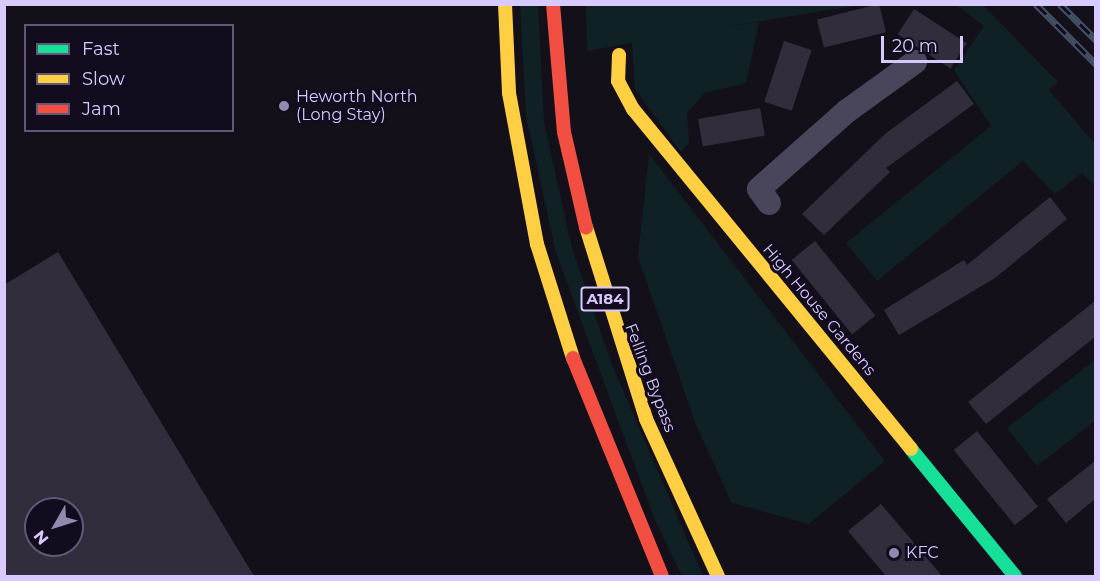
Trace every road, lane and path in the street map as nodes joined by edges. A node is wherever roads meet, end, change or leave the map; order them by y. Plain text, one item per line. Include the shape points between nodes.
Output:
1 (505, 4) edge
2 (553, 4) edge
3 (618, 55) dead end
4 (915, 62) dead end
5 (769, 203) dead end
6 (662, 576) edge
7 (718, 576) edge
8 (1015, 576) edge

1 - 6 main road, A184 via 509,93 537,244 583,391
2 - 7 main road, Felling Bypass / A184 via 564,132 596,270 646,419
3 - 8 main road, High House Gardens via 618,81 633,109
4 - 5 street via 847,111 759,189

